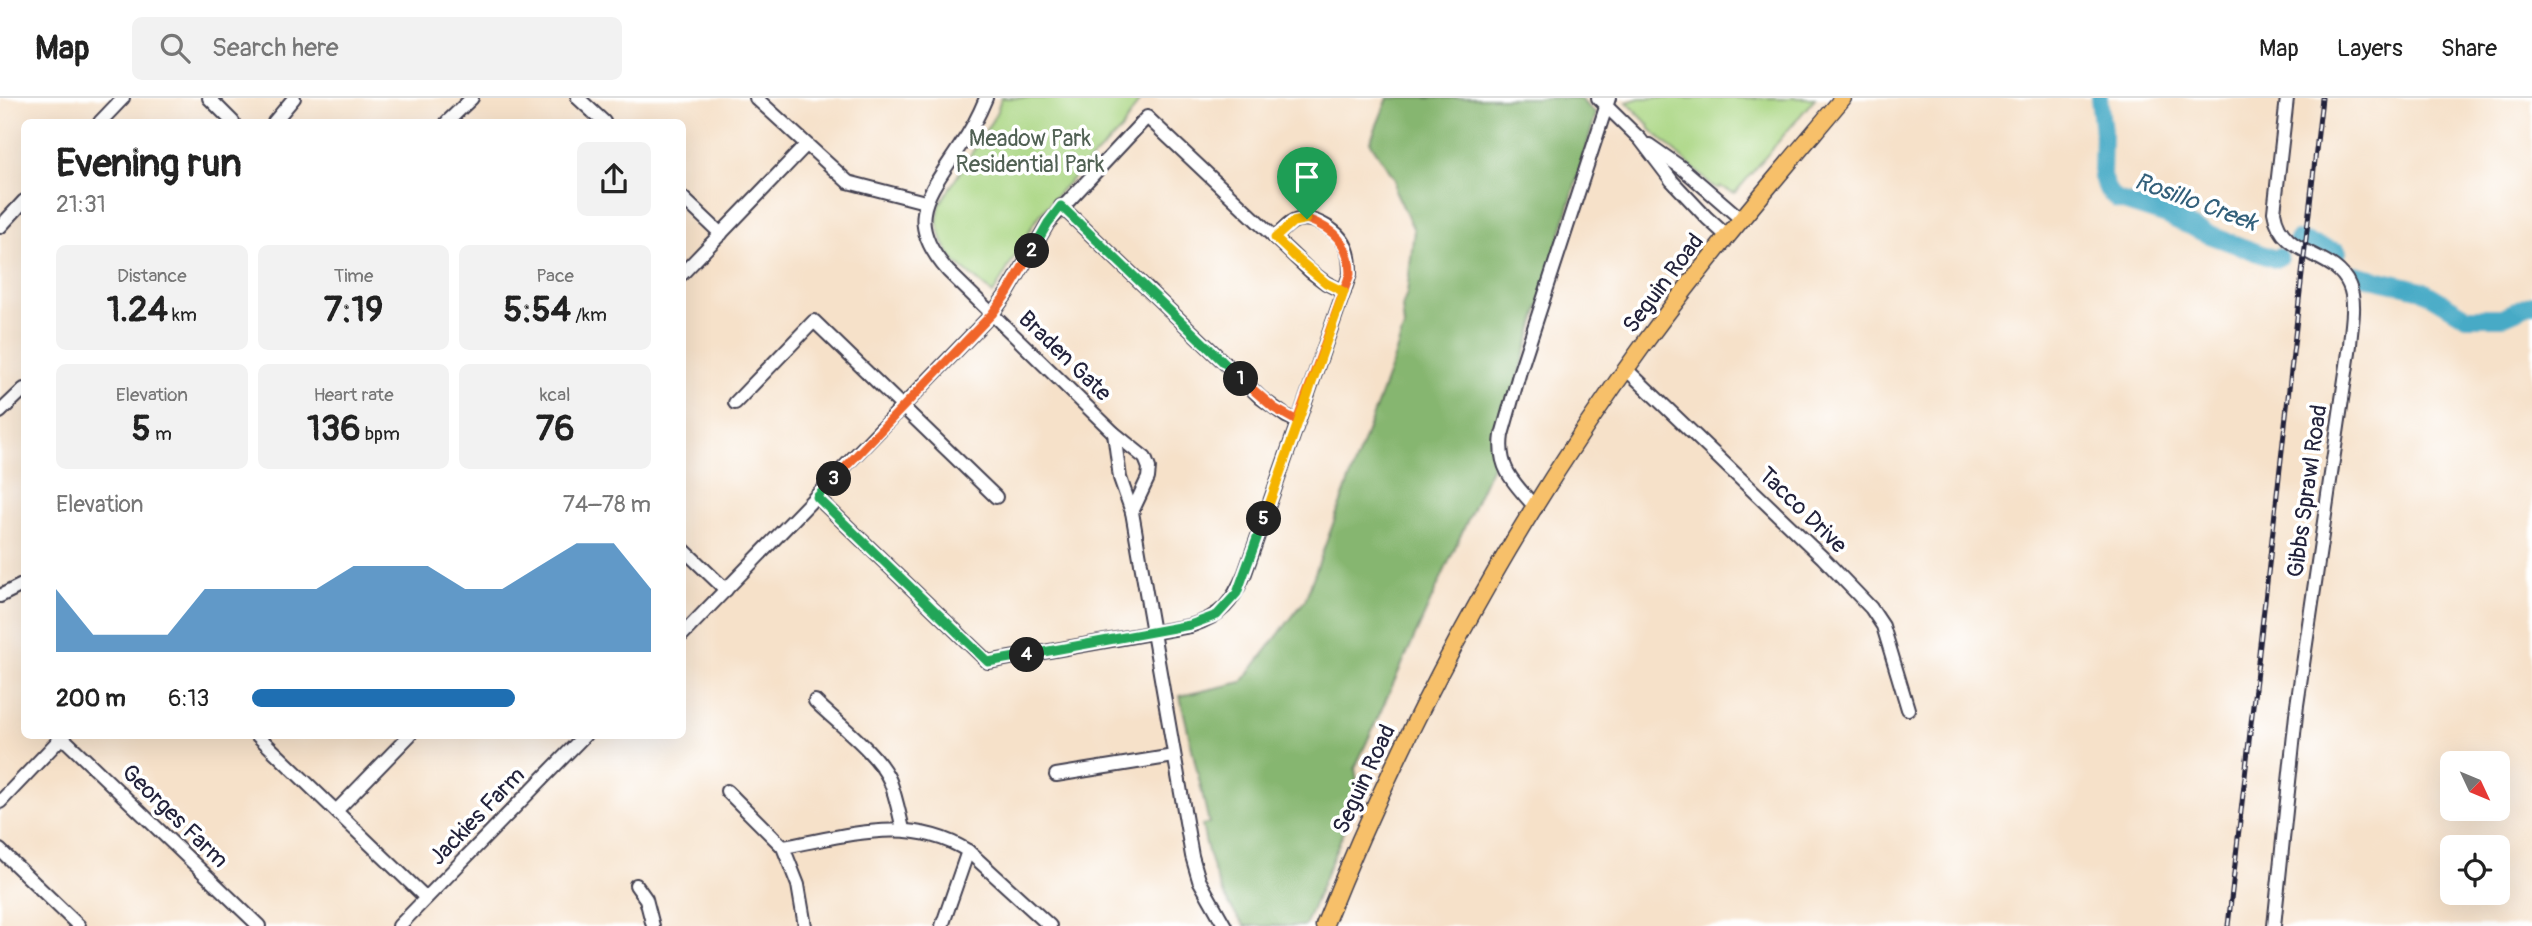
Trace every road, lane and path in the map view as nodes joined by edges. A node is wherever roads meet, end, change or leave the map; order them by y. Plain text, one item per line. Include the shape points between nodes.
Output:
1 (123, 98) edge
2 (209, 98) edge
3 (294, 98) edge
4 (471, 98) edge
5 (578, 98) edge
6 (756, 98) edge
7 (986, 98) edge
8 (1843, 98) edge
9 (2287, 98) edge
10 (1605, 101) edge
11 (103, 119) edge
12 (230, 119) edge
13 (276, 119) edge
14 (450, 119) edge
15 (601, 119) edge
16 (1640, 139) junction
17 (806, 145) junction
18 (686, 201) edge
19 (925, 202) junction
20 (21, 204) edge
21 (1061, 206) junction
22 (1741, 219) junction
23 (0, 227) edge
24 (721, 234) junction
25 (1727, 236) junction
26 (1275, 238) junction
27 (686, 270) edge
28 (1344, 292) junction
29 (992, 314) junction
30 (1626, 369) junction
31 (21, 392) edge
32 (735, 403) dead end
33 (903, 407) junction
34 (0, 412) edge
35 (1297, 421) junction
36 (1114, 433) junction
37 (817, 497) junction
38 (996, 497) dead end
39 (1536, 508) junction
40 (1132, 512) junction
41 (686, 552) edge
42 (21, 586) edge
43 (726, 590) junction
44 (0, 596) edge
45 (686, 631) edge
46 (1152, 632) junction
47 (815, 701) dead end
48 (1908, 709) dead end
49 (60, 739) edge
50 (64, 739) edge
51 (261, 739) edge
52 (406, 739) edge
53 (581, 739) edge
54 (1174, 756) junction
55 (1056, 775) dead end
56 (727, 791) dead end
57 (0, 802) edge
58 (336, 811) junction
59 (903, 829) junction
60 (783, 847) junction
61 (0, 850) edge
62 (968, 851) junction
63 (636, 885) dead end
64 (426, 898) junction
65 (251, 923) edge
66 (79, 926) edge
67 (399, 926) edge
68 (653, 926) edge
69 (805, 926) edge
70 (942, 926) edge
71 (1050, 926) edge
72 (1225, 926) edge
73 (1324, 926) edge
74 (2274, 926) edge

1 - 11 street
2 - 12 street
3 - 13 street
4 - 14 street
5 - 15 street
6 - 17 street
7 - 19 street via 975,124
8 - 22 main road, Seguin Road
9 - 74 street, Gibbs Sprawl Road via 2276,221 2282,234 2298,248 2338,270 2349,285 2353,302 2297,705
10 - 16 street
10 - 39 street via 1500,445 1503,466
16 - 22 street via 1682,167
16 - 25 street via 1672,181
17 - 19 street via 848,182
17 - 24 street
18 - 24 street
19 - 29 street, Braden Gate via 923,223 935,257
20 - 23 street
21 - 26 street via 1147,117
21 - 29 street
21 - 35 street via 1261,398
22 - 25 main road, Seguin Road
24 - 27 street
25 - 30 main road, Seguin Road
26 - 28 street via 1310,271
26 - 28 street via 1293,222 1307,219 1338,236 1350,263
28 - 35 street
29 - 33 street
29 - 36 street, Braden Gate
30 - 39 main road, Seguin Road
30 - 48 street, Tacco Drive via 1871,608 1886,636
31 - 34 street
32 - 33 street via 814,321
33 - 37 street
33 - 38 street
35 - 46 street via 1237,593 1205,621
36 - 40 street, Braden Gate via 1120,478
36 - 40 street, Braden Gate via 1145,458 1149,468
37 - 43 street
37 - 46 street via 988,662
39 - 73 main road, Seguin Road via 1488,585 1408,736
40 - 46 street, Braden Gate
41 - 43 street
42 - 44 street
43 - 45 street
46 - 54 street, Braden Gate
47 - 59 street via 889,779
49 - 57 street, Georges Farm
50 - 65 street, Georges Farm
51 - 58 street
52 - 58 street
53 - 64 street, Jackies Farm
54 - 55 street
54 - 72 street, Braden Gate via 1195,868
56 - 60 street
58 - 64 street
59 - 60 street
59 - 62 street via 941,837
60 - 69 street via 798,885
61 - 66 street
62 - 70 street
62 - 71 street
63 - 68 street via 646,899
64 - 67 street, Jackies Farm

